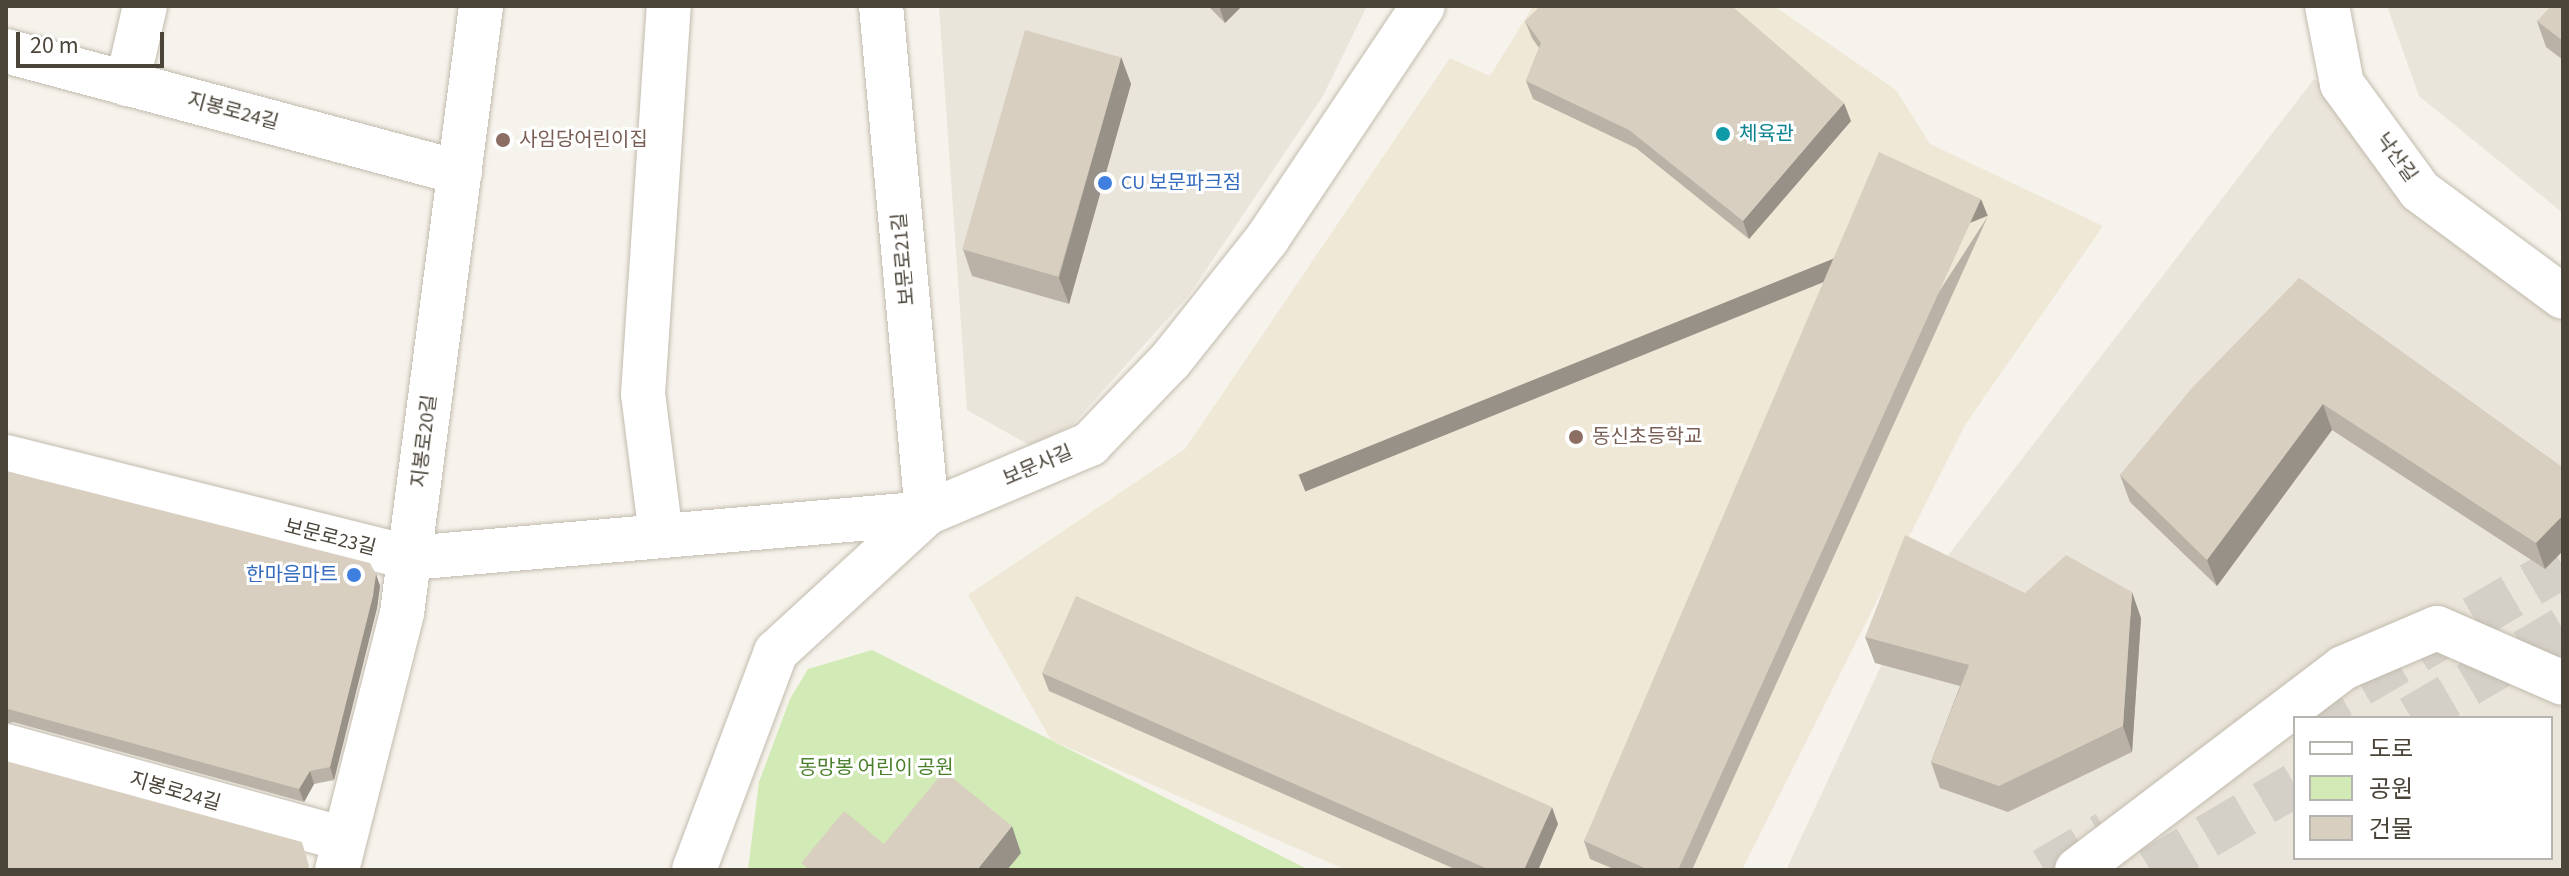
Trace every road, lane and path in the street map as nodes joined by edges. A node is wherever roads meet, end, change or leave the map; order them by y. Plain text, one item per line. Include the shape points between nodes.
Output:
1 (145, 6) edge
2 (481, 6) edge
3 (669, 6) edge
4 (881, 6) edge
5 (1423, 6) edge
6 (2327, 6) edge
7 (6, 51) edge
8 (127, 84) junction
9 (460, 173) junction
10 (2563, 297) edge
11 (6, 457) edge
12 (927, 513) junction
13 (661, 536) junction
14 (410, 558) junction
15 (2563, 683) edge
16 (6, 746) edge
17 (340, 855) edge
18 (694, 870) edge
19 (2077, 870) tunnel mouth

1 - 8 street
2 - 9 street, 지봉로20길
3 - 13 street via 643,394
4 - 12 street, 보문로21길
5 - 12 street, 보문사길 via 1267,239 1170,361 1090,444
6 - 10 street, 낙산길 via 2342,84 2420,191
7 - 8 street, 지봉로24길
8 - 9 street, 지봉로24길
9 - 14 street, 지봉로20길
11 - 14 street, 보문로23길
12 - 13 street, 보문로23길
12 - 18 street, 보문사길 via 776,652
13 - 14 street, 보문로23길
14 - 17 street, 지봉로20길 via 402,613
15 - 19 street via 2437,628 2343,668
16 - 17 street, 지봉로24길

